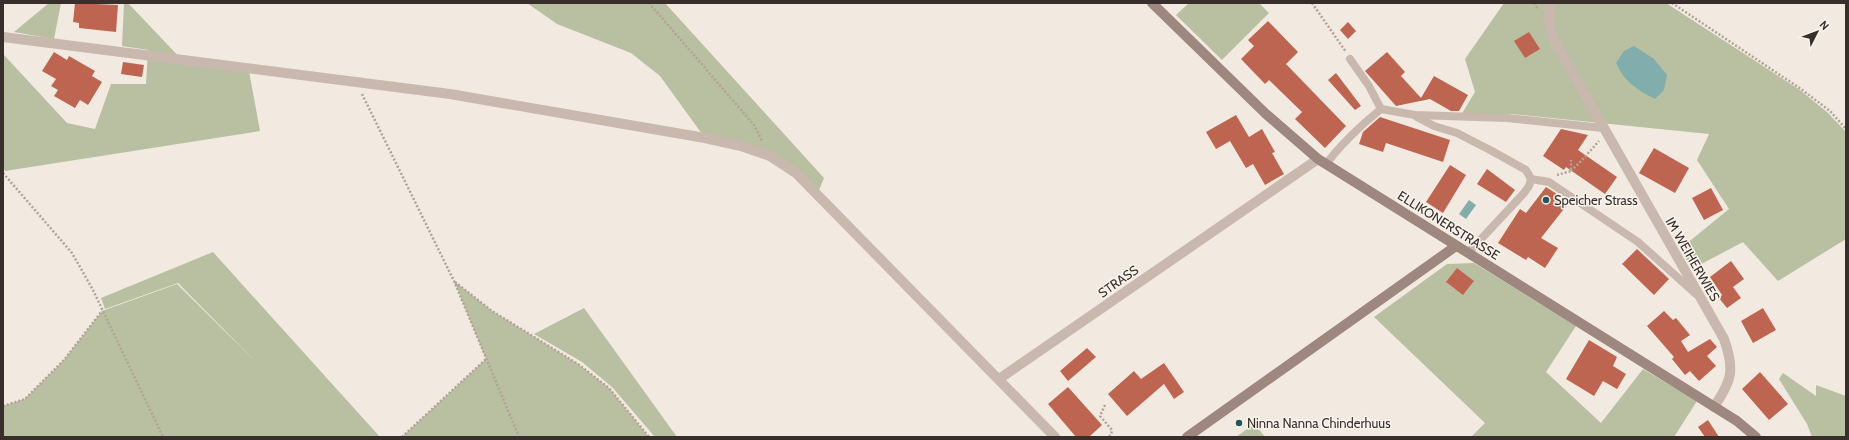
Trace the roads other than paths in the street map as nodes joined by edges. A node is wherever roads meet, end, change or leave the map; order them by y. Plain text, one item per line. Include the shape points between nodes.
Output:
1 (1152, 3) edge
2 (1550, 3) edge
3 (3, 37) edge
4 (1350, 59) road end
5 (1380, 109) junction
6 (1415, 115) junction
7 (1603, 128) junction
8 (1322, 161) junction
9 (1531, 179) junction
10 (1456, 246) junction
11 (1468, 253) junction
12 (1700, 298) junction
13 (999, 379) junction
14 (1714, 407) junction
15 (1055, 437) edge
16 (1188, 437) edge
17 (1756, 437) edge

1 - 8 street, ELLIKONERSTRASSE via 1266,114
2 - 7 street, IM WEIHERWIES via 1549,25 1554,40
3 - 13 street via 450,94 741,146 770,156 796,174
4 - 5 lane via 1369,86
5 - 6 lane
5 - 8 lane
6 - 7 lane via 1507,118
6 - 9 lane via 1492,151 1526,170
7 - 12 street, IM WEIHERWIES
8 - 10 street, ELLIKONERSTRASSE
8 - 13 street, STRASS
9 - 11 lane via 1524,192
9 - 12 lane via 1549,182 1638,242
10 - 11 street, ELLIKONERSTRASSE
10 - 16 street
11 - 14 street, ELLIKONERSTRASSE
12 - 14 street, IM WEIHERWIES via 1724,339 1731,358 1731,374
13 - 15 street
14 - 17 street, ELLIKONERSTRASSE

